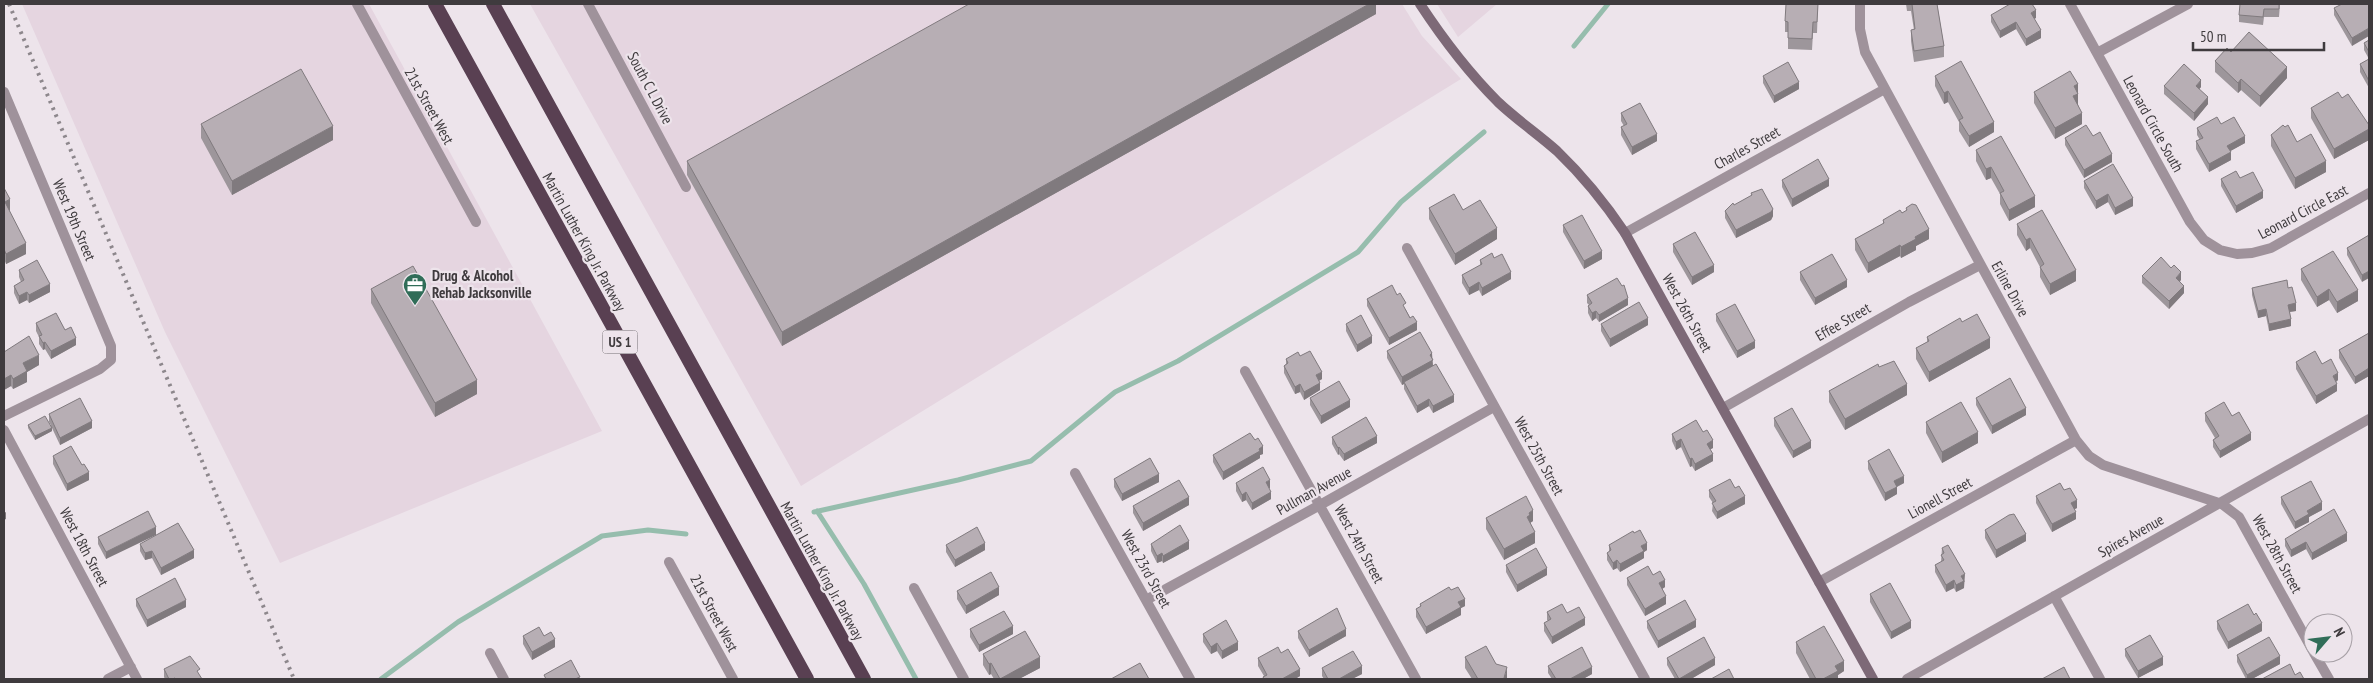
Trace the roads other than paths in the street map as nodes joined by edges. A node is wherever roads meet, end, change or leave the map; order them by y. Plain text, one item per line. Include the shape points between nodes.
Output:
1 (357, 4) edge
2 (435, 4) edge
3 (493, 4) edge
4 (588, 4) edge
5 (1420, 4) edge
6 (1860, 4) edge
7 (2070, 4) edge
8 (2188, 4) edge
9 (2096, 53) junction
10 (1883, 90) junction
11 (4, 92) edge
12 (686, 187) dead end
13 (2369, 193) edge
14 (476, 222) dead end
15 (1626, 232) junction
16 (1407, 248) dead end
17 (2220, 250) joint
18 (1980, 264) junction
19 (1245, 371) dead end
20 (1494, 406) junction
21 (1722, 408) junction
22 (4, 416) edge
23 (2369, 419) edge
24 (4, 430) edge
25 (2076, 440) junction
26 (1075, 473) dead end
27 (2222, 504) junction
28 (1320, 505) junction
29 (669, 562) dead end
30 (1819, 582) junction
31 (914, 588) dead end
32 (2054, 596) junction
33 (1146, 600) junction
34 (2303, 632) edge
35 (490, 653) dead end
36 (2320, 663) edge
37 (131, 667) junction
38 (108, 679) edge
39 (137, 679) edge
40 (504, 679) edge
41 (733, 679) edge
42 (807, 679) edge
43 (864, 679) edge
44 (964, 679) edge
45 (1190, 679) edge
46 (1416, 679) edge
47 (1645, 679) edge
48 (1872, 679) edge
49 (1907, 679) edge
50 (2100, 679) edge
51 (2329, 679) edge

1 - 14 street, 21st Street West
2 - 42 highway, Martin Luther King Jr. Parkway / US 1
3 - 43 highway, Martin Luther King Jr. Parkway
4 - 12 street, South C L Drive
5 - 15 main road, West 26th Street via 1467,68 1499,103 1580,174
6 - 10 street, Erline Drive via 1860,29 1865,52
7 - 9 street, Leonard Circle South
8 - 9 street
9 - 17 street, Leonard Circle South via 2190,222 2204,240
10 - 15 street, Charles Street
10 - 18 street, Erline Drive
11 - 22 street, West 19th Street via 111,346 111,360 100,369
13 - 17 street, Leonard Circle East via 2271,248 2237,254
15 - 21 main road, West 26th Street
16 - 20 street, West 25th Street
18 - 21 street, Effee Street
18 - 25 street, Erline Drive
19 - 28 street, West 24th Street
20 - 28 street, Pullman Avenue
20 - 47 street, West 25th Street
21 - 30 main road, West 26th Street
23 - 27 street, Spires Avenue
24 - 37 street, West 18th Street
25 - 27 street, Erline Drive via 2089,456 2103,465
25 - 30 street, Lionell Street
26 - 33 street, West 23rd Street
27 - 32 street, Spires Avenue
27 - 34 street, West 28th Street via 2239,517
28 - 33 street, Pullman Avenue
28 - 46 street, West 24th Street
29 - 41 street, 21st Street West
30 - 48 main road, West 26th Street
31 - 44 street
32 - 49 street, Spires Avenue
32 - 50 street
33 - 45 street, West 23rd Street
35 - 40 street
36 - 51 street, West 28th Street
37 - 38 street
37 - 39 street, West 18th Street

